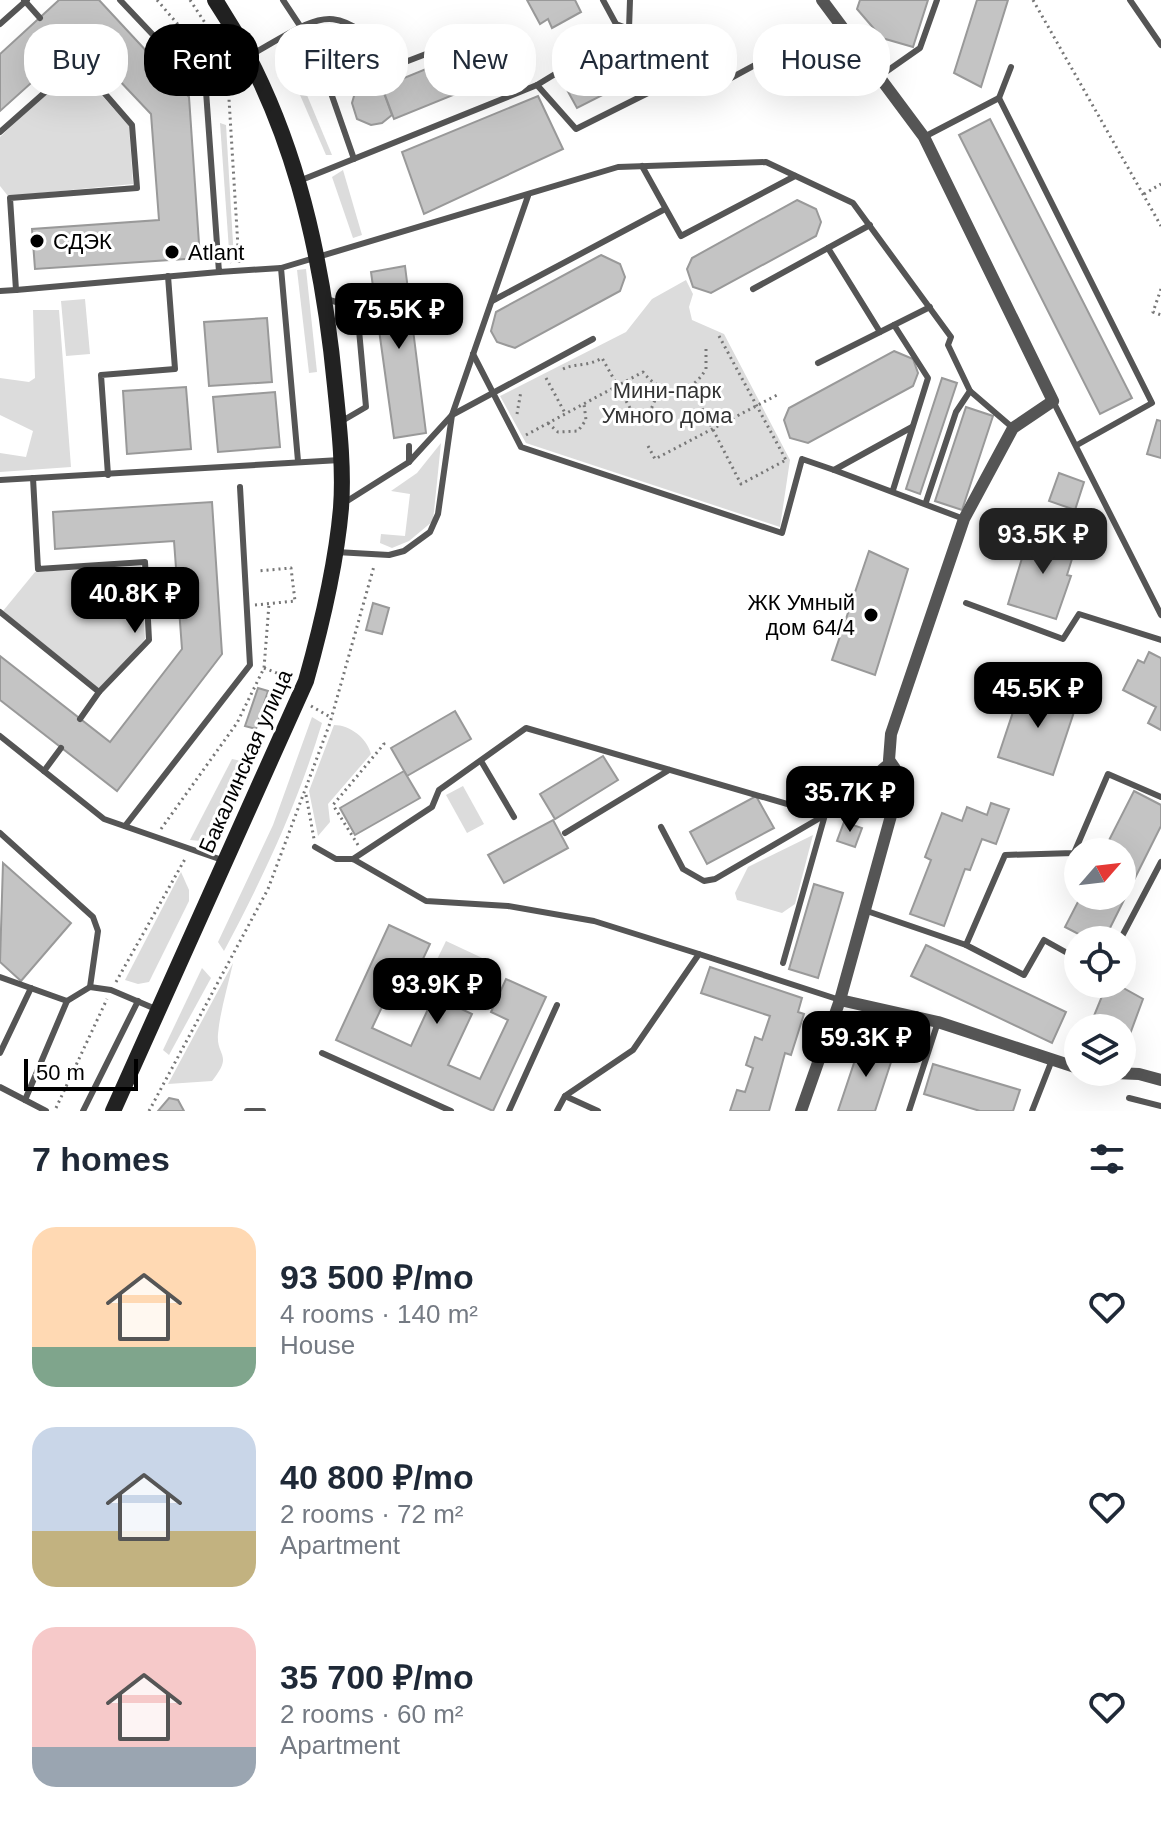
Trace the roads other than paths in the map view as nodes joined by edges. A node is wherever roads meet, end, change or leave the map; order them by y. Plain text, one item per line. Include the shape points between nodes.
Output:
1 (25, 0) edge
2 (120, 0) edge
3 (215, 0) edge
4 (283, 0) edge
5 (603, 0) edge
6 (630, 0) edge
7 (822, 0) edge
8 (937, 0) edge
9 (1130, 0) edge
10 (40, 18) dead end
11 (0, 24) edge
12 (228, 24) edge
13 (299, 24) edge
14 (307, 24) edge
15 (352, 24) edge
16 (616, 24) edge
17 (629, 24) edge
18 (840, 24) edge
19 (1161, 45) edge
20 (1011, 67) dead end
21 (890, 69) edge
22 (552, 76) edge
23 (259, 81) edge
24 (537, 85) junction
25 (890, 90) edge
26 (41, 96) edge
27 (107, 96) edge
28 (332, 96) edge
29 (642, 96) edge
30 (999, 98) junction
31 (0, 132) edge
32 (924, 137) junction
33 (354, 159) junction
34 (642, 166) junction
35 (795, 176) junction
36 (299, 181) junction
37 (528, 196) junction
38 (665, 209) junction
39 (870, 225) junction
40 (828, 248) junction
41 (318, 257) junction
42 (281, 268) junction
43 (219, 272) junction
44 (168, 276) junction
45 (753, 289) dead end
46 (16, 290) junction
47 (0, 291) edge
48 (326, 299) junction
49 (492, 301) junction
50 (930, 307) junction
51 (894, 325) junction
52 (880, 332) junction
53 (593, 339) dead end
54 (473, 354) junction
55 (818, 363) dead end
56 (970, 391) junction
57 (494, 393) junction
58 (1053, 401) junction
59 (1152, 403) junction
60 (1161, 406) edge
61 (452, 415) junction
62 (339, 423) junction
63 (912, 427) junction
64 (1013, 428) junction
65 (1077, 445) junction
66 (409, 446) dead end
67 (340, 460) junction
68 (298, 461) junction
69 (409, 462) junction
70 (834, 470) junction
71 (108, 475) junction
72 (33, 478) junction
73 (0, 480) edge
74 (240, 487) dead end
75 (893, 490) junction
76 (926, 502) junction
77 (342, 504) junction
78 (964, 519) junction
79 (336, 552) junction
80 (966, 603) dead end
81 (0, 612) edge
82 (1161, 615) edge
83 (1161, 640) edge
84 (99, 692) junction
85 (80, 719) dead end
86 (0, 736) edge
87 (61, 748) dead end
88 (889, 760) junction
89 (481, 761) junction
90 (669, 770) junction
91 (44, 771) junction
92 (1161, 797) edge
93 (825, 815) junction
94 (514, 817) dead end
95 (125, 826) junction
96 (661, 827) dead end
97 (0, 833) edge
98 (565, 833) dead end
99 (315, 847) road end
100 (353, 859) junction
101 (225, 861) junction
102 (1161, 862) edge
103 (864, 910) junction
104 (1127, 926) edge
105 (966, 945) junction
106 (1064, 951) edge
107 (699, 954) junction
108 (783, 963) dead end
109 (0, 977) edge
110 (90, 987) junction
111 (31, 988) junction
112 (840, 1000) junction
113 (67, 1001) junction
114 (138, 1001) junction
115 (557, 1005) dead end
116 (158, 1010) junction
117 (938, 1022) junction
118 (0, 1053) edge
119 (322, 1053) dead end
120 (1052, 1060) junction
121 (1064, 1064) edge
122 (1136, 1074) edge
123 (1161, 1080) edge
124 (0, 1087) edge
125 (565, 1096) junction
126 (1129, 1098) dead end
127 (25, 1100) junction
128 (1161, 1106) edge
129 (46, 1111) edge
130 (83, 1111) edge
131 (113, 1111) edge
132 (247, 1111) edge
133 (263, 1111) edge
134 (451, 1111) edge
135 (509, 1111) edge
136 (557, 1111) edge
137 (598, 1111) edge
138 (801, 1111) edge
139 (909, 1111) edge
140 (1032, 1111) edge

1 - 10 lane
1 - 11 lane
2 - 43 lane via 206,91
3 - 12 main road, Бакалинская улица
4 - 13 lane
5 - 16 lane
6 - 17 lane
7 - 18 street
8 - 21 lane via 920,48
9 - 19 lane
14 - 15 lane via 339,17
20 - 30 lane
22 - 24 lane
23 - 36 main road, Бакалинская улица
24 - 29 lane via 576,129
24 - 33 lane
25 - 32 street
26 - 31 lane
27 - 46 lane via 132,125 137,188 10,198
28 - 33 lane
30 - 32 lane
30 - 59 lane
32 - 58 street
33 - 36 lane
34 - 35 lane via 766,162
34 - 37 lane via 618,167
34 - 38 lane
35 - 38 lane via 681,236
35 - 39 lane via 853,203
36 - 41 main road, Бакалинская улица
37 - 41 lane
37 - 49 lane
38 - 49 lane
39 - 40 lane
39 - 50 lane
40 - 45 lane
40 - 52 lane
41 - 42 lane
41 - 48 main road, Бакалинская улица
42 - 43 lane
42 - 68 lane
43 - 44 lane
44 - 46 lane
44 - 71 lane via 175,369 101,375
46 - 47 lane
48 - 62 main road, Бакалинская улица
48 - 62 lane via 357,308 366,407
49 - 54 lane
50 - 51 lane
50 - 56 lane via 951,337 948,345
51 - 52 lane
51 - 63 lane via 928,378
52 - 55 lane
53 - 57 lane
54 - 57 lane
54 - 61 lane
56 - 64 lane
56 - 76 lane via 956,412
57 - 61 lane
57 - 70 lane via 521,447 782,533 802,459
58 - 64 street
58 - 65 lane
59 - 60 lane
59 - 65 lane
61 - 69 lane
61 - 79 lane via 438,514 430,532 404,551
62 - 67 main road, Бакалинская улица
63 - 70 lane
63 - 75 lane
64 - 78 street
65 - 82 lane
66 - 69 lane
67 - 68 lane
67 - 77 main road, Бакалинская улица
68 - 71 lane
69 - 77 lane
70 - 75 lane
71 - 72 lane
72 - 73 lane
72 - 84 lane via 38,569 145,562 149,640
74 - 95 lane via 250,665
75 - 76 lane
76 - 78 lane
77 - 79 main road, Бакалинская улица
78 - 88 street via 891,734
79 - 101 main road, Бакалинская улица via 306,681
80 - 83 lane via 1063,639 1079,614
81 - 84 lane
84 - 85 lane
86 - 91 lane
87 - 91 lane
88 - 93 lane
88 - 103 street via 900,776 897,794
89 - 90 lane via 526,728
89 - 94 lane
89 - 100 lane via 439,790 432,807
90 - 93 lane
90 - 98 lane
91 - 95 lane via 104,819
92 - 105 lane via 1108,774 1074,853 1005,855
93 - 96 lane via 731,871 704,881 683,869
93 - 108 lane
95 - 101 lane
97 - 110 lane via 93,917 98,931
99 - 100 lane via 336,859
100 - 107 lane via 426,901 508,906 594,921
101 - 116 main road, Бакалинская улица
102 - 104 lane
103 - 105 lane
103 - 112 street
105 - 106 lane via 1024,975 1044,940
107 - 112 lane
107 - 125 lane via 633,1050
109 - 111 lane
110 - 113 lane
110 - 114 lane
111 - 113 lane
111 - 118 lane
112 - 117 street
112 - 138 street
113 - 127 lane
114 - 116 lane
114 - 130 lane
115 - 135 lane
116 - 131 main road, Бакалинская улица
117 - 120 street
117 - 139 lane
119 - 134 lane
120 - 121 street
120 - 140 lane
122 - 123 street
124 - 127 lane
125 - 136 lane
125 - 137 lane
126 - 128 lane
127 - 129 lane
132 - 133 lane

